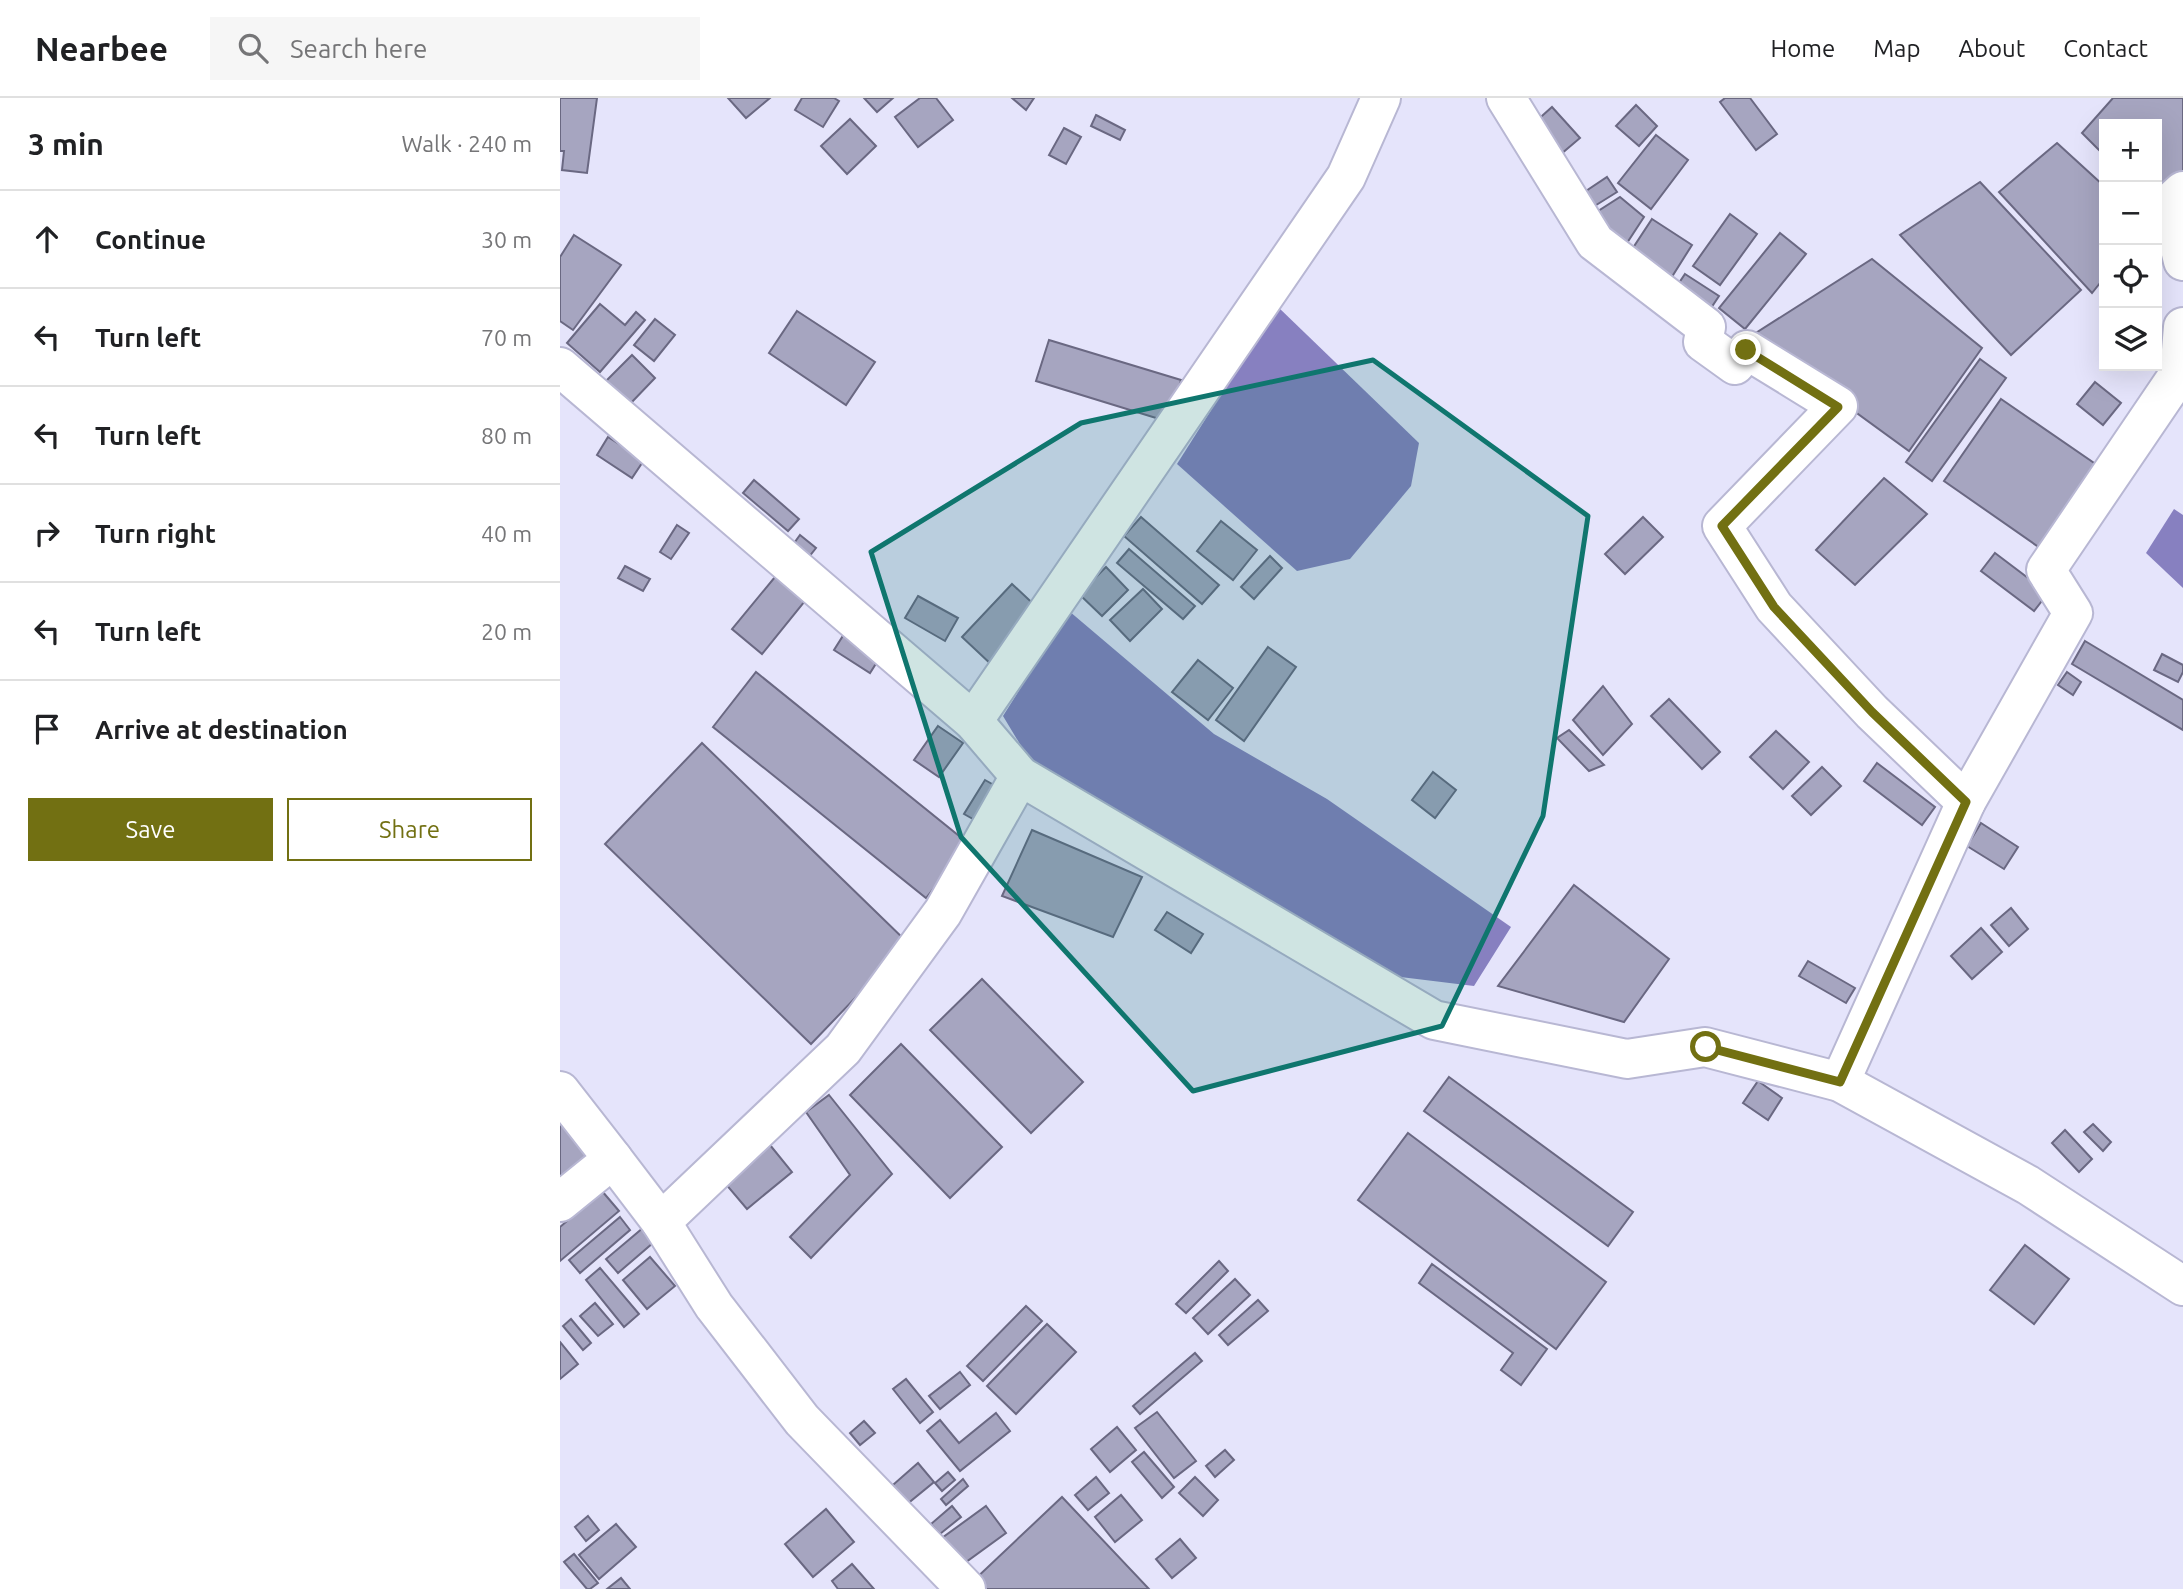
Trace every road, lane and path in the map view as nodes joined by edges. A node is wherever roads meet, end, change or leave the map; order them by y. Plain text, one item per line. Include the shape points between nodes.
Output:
1 (1381, 98) edge
2 (1506, 98) edge
3 (2183, 191) edge
4 (2183, 261) edge
5 (2182, 340) edge
6 (560, 368) edge
7 (973, 721) junction
8 (1020, 776) junction
9 (1966, 802) junction
10 (1840, 1082) junction
11 (560, 1091) edge
12 (613, 1159) junction
13 (560, 1202) edge
14 (661, 1222) junction
15 (2183, 1286) edge
16 (966, 1589) edge

1 - 7 street via 1346,177
2 - 9 street via 1595,242 1706,327 1703,342 1735,365 1746,350 1838,407 1722,526 1774,607 1872,712
3 - 4 street via 2169,204
5 - 9 street via 2179,374 2046,570 2073,613
6 - 7 street
7 - 8 street
8 - 10 street via 1434,1020 1627,1059 1706,1047
8 - 14 street via 943,912 843,1049
9 - 10 street
10 - 15 street via 2028,1185
11 - 12 street
12 - 13 street
12 - 14 street
14 - 16 street via 714,1306 802,1420

